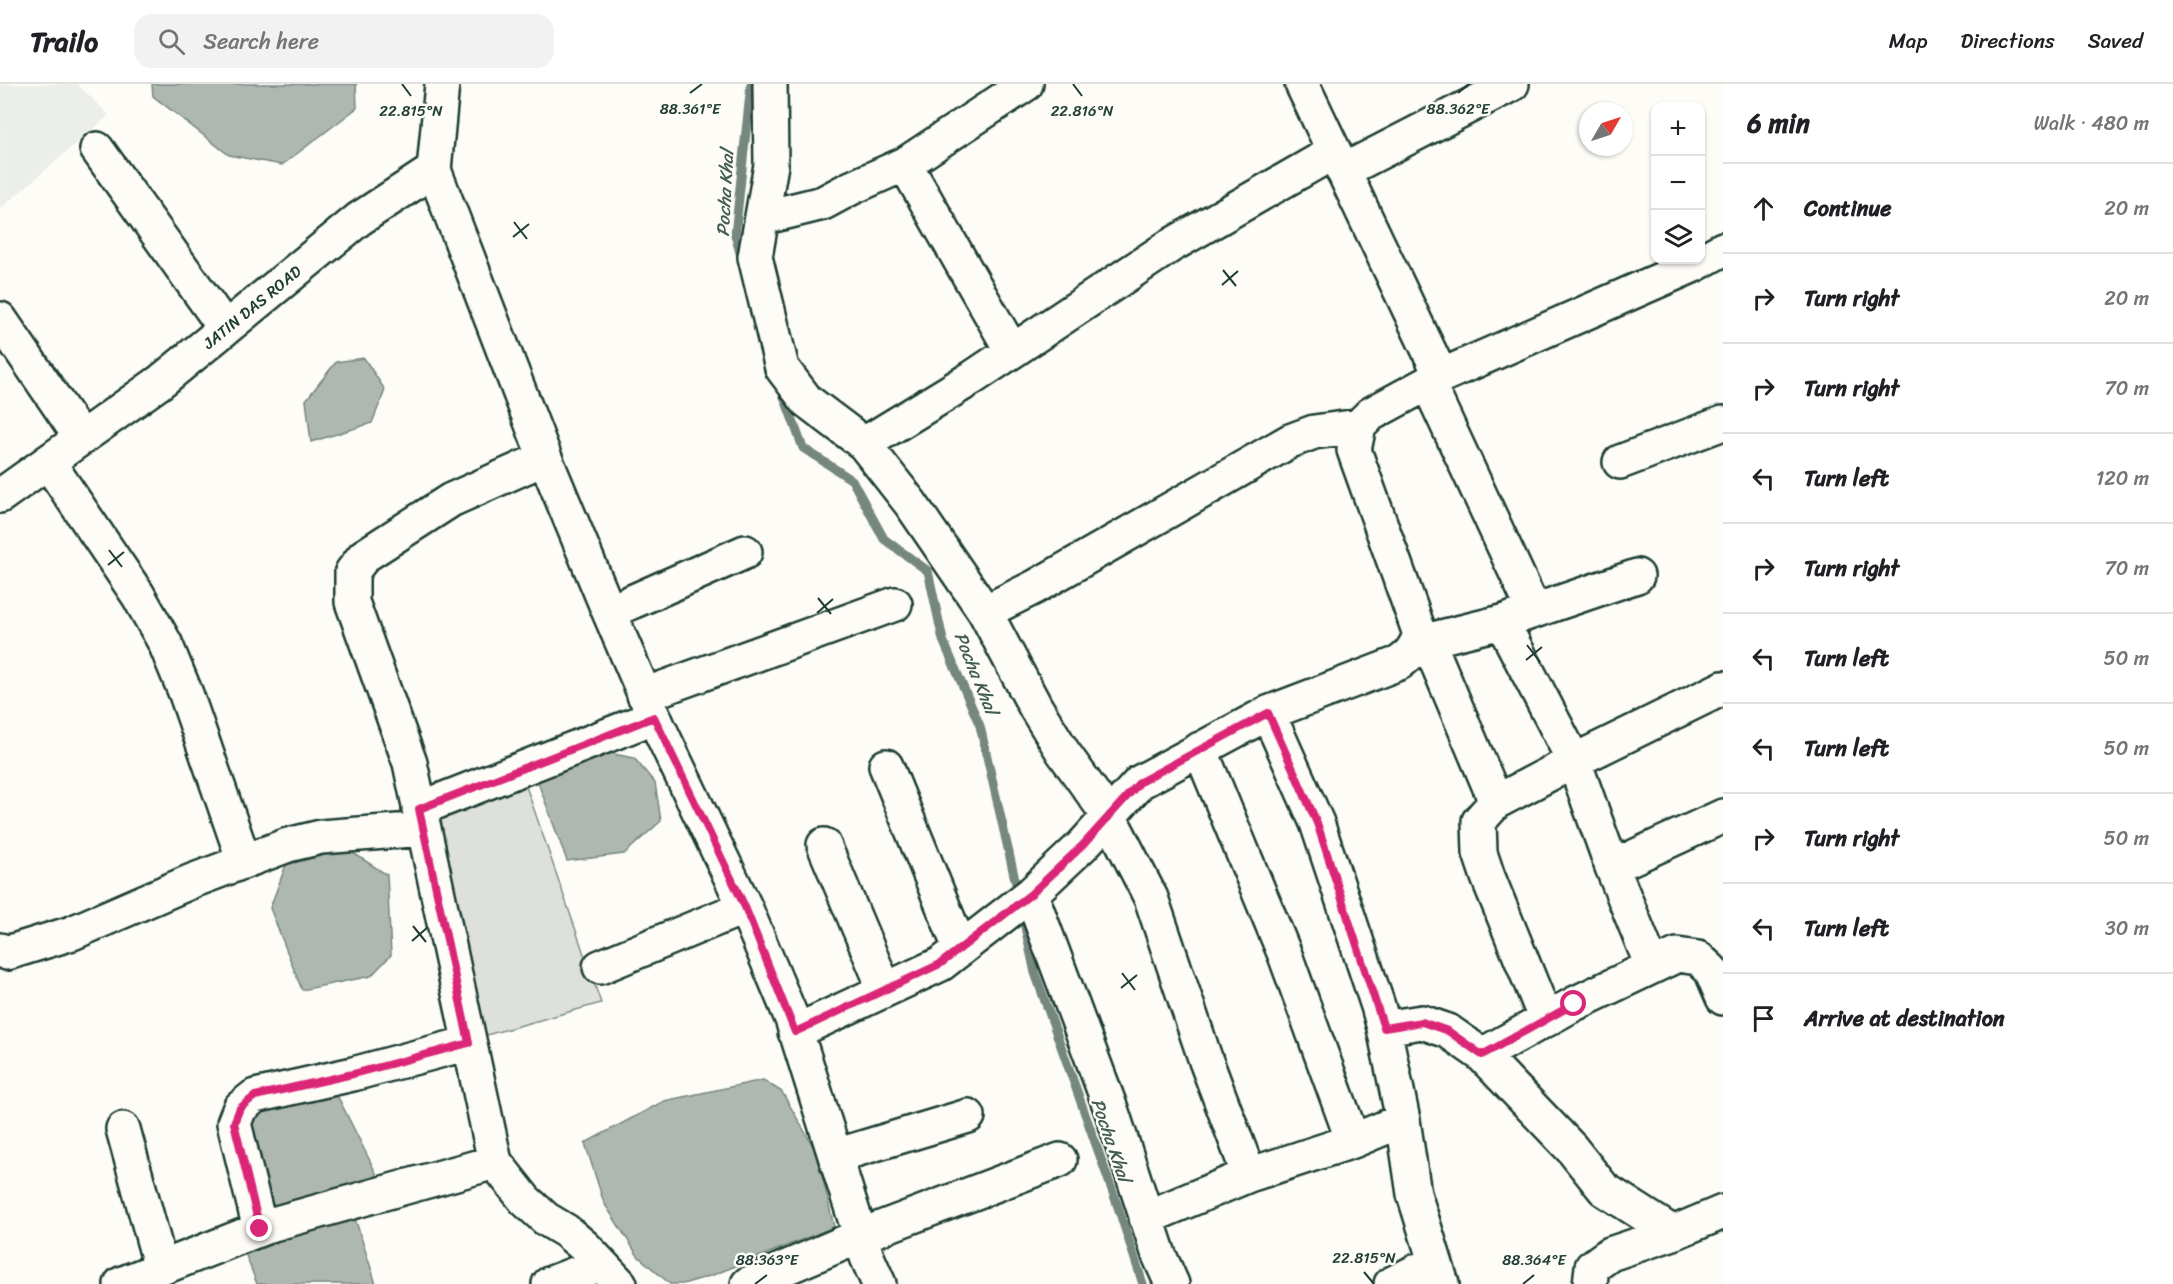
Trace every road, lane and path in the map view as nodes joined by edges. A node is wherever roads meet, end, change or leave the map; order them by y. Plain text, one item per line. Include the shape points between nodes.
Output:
1 (442, 84) edge
2 (770, 84) edge
3 (1026, 84) edge
4 (1302, 84) edge
5 (1512, 84) edge
6 (97, 149) dead end
7 (1339, 161) junction
8 (905, 164) junction
9 (434, 170) junction
10 (762, 218) junction
11 (1723, 249) edge
12 (0, 319) edge
13 (225, 328) junction
14 (1012, 351) junction
15 (1435, 380) junction
16 (1723, 423) edge
17 (1359, 426) junction
18 (81, 438) junction
19 (864, 444) junction
20 (545, 458) junction
21 (48, 462) junction
22 (1620, 462) dead end
23 (0, 496) edge
24 (745, 552) dead end
25 (1637, 576) dead end
26 (895, 604) dead end
27 (1534, 611) junction
28 (609, 612) junction
29 (985, 612) junction
30 (1502, 622) junction
31 (1423, 642) junction
32 (1723, 688) edge
33 (649, 706) junction
34 (1268, 713) junction
35 (1200, 749) junction
36 (1575, 761) junction
37 (886, 766) dead end
38 (1496, 802) junction
39 (1109, 816) junction
40 (1723, 816) edge
41 (422, 819) junction
42 (824, 845) dead end
43 (244, 861) junction
44 (1612, 867) junction
45 (1024, 899) junction
46 (745, 907) junction
47 (960, 948) junction
48 (0, 950) edge
49 (1652, 966) junction
50 (600, 967) dead end
51 (885, 990) junction
52 (1723, 999) edge
53 (1546, 1020) junction
54 (1384, 1028) junction
55 (795, 1032) junction
56 (469, 1043) junction
57 (1482, 1055) junction
58 (968, 1116) dead end
59 (1403, 1120) junction
60 (123, 1129) dead end
61 (1353, 1141) junction
62 (835, 1156) junction
63 (1060, 1160) dead end
64 (495, 1162) junction
65 (1250, 1175) junction
66 (1723, 1212) edge
67 (1146, 1218) junction
68 (260, 1229) junction
69 (1673, 1233) junction
70 (860, 1236) junction
71 (161, 1268) junction
72 (1438, 1273) edge
73 (611, 1274) edge
74 (128, 1283) edge
75 (549, 1284) edge
76 (748, 1284) edge
77 (879, 1284) edge
78 (1172, 1284) edge
79 (1391, 1284) edge
80 (1590, 1284) edge

1 - 9 street
2 - 10 street via 771,165
3 - 8 street
4 - 7 street
5 - 7 street
6 - 13 street
7 - 14 street via 1170,246
7 - 15 street
8 - 10 street via 823,203
8 - 14 street
9 - 13 street, JATIN DAS ROAD via 359,219
9 - 20 street
10 - 19 street via 755,257 782,368 807,401
11 - 15 street
12 - 18 street
13 - 18 street, JATIN DAS ROAD via 160,382
14 - 19 street
15 - 17 street via 1371,414
15 - 27 street
16 - 22 street
17 - 29 street via 1314,432 1290,441
17 - 31 street via 1354,450
18 - 21 street, JATIN DAS ROAD
19 - 29 street via 911,504
20 - 28 street
20 - 41 street via 451,500 364,556 352,572 352,602 410,762
21 - 23 street, JATIN DAS ROAD
21 - 43 street via 138,595 165,643
24 - 28 street
25 - 27 street
26 - 33 street
27 - 30 street
28 - 33 street
29 - 39 street via 1036,708
30 - 31 street
30 - 36 street
31 - 34 street via 1399,663
31 - 38 street
32 - 36 street
33 - 41 street
33 - 46 street
34 - 35 street
34 - 54 street via 1317,823
35 - 39 street via 1140,782
35 - 61 street via 1285,955
36 - 38 street
36 - 44 street
37 - 47 street
38 - 53 street via 1479,821 1480,853
39 - 45 street
39 - 65 street via 1151,898
40 - 44 street
41 - 43 street via 321,837
41 - 56 street
42 - 51 street
43 - 48 street via 72,933 6,953
44 - 49 street
45 - 47 street
45 - 67 street via 1111,1109
46 - 50 street
46 - 55 street
47 - 51 street via 940,964
49 - 52 street via 1677,955 1698,958 1711,970
49 - 53 street
51 - 55 street
53 - 57 street
54 - 57 street via 1422,1022 1448,1031
54 - 59 street
55 - 62 street
56 - 64 street
56 - 68 street via 255,1096 240,1108 234,1123
57 - 69 street via 1572,1149 1604,1189
58 - 62 street
59 - 61 street
59 - 72 street via 1414,1194
60 - 71 street
61 - 65 street
62 - 70 street
63 - 70 street
64 - 68 street
64 - 73 street via 525,1200 585,1247
65 - 67 street
66 - 69 street
67 - 78 street
68 - 71 street
69 - 80 street via 1610,1254 1592,1268
70 - 76 street
70 - 77 street
71 - 74 street
72 - 79 street
73 - 75 street

